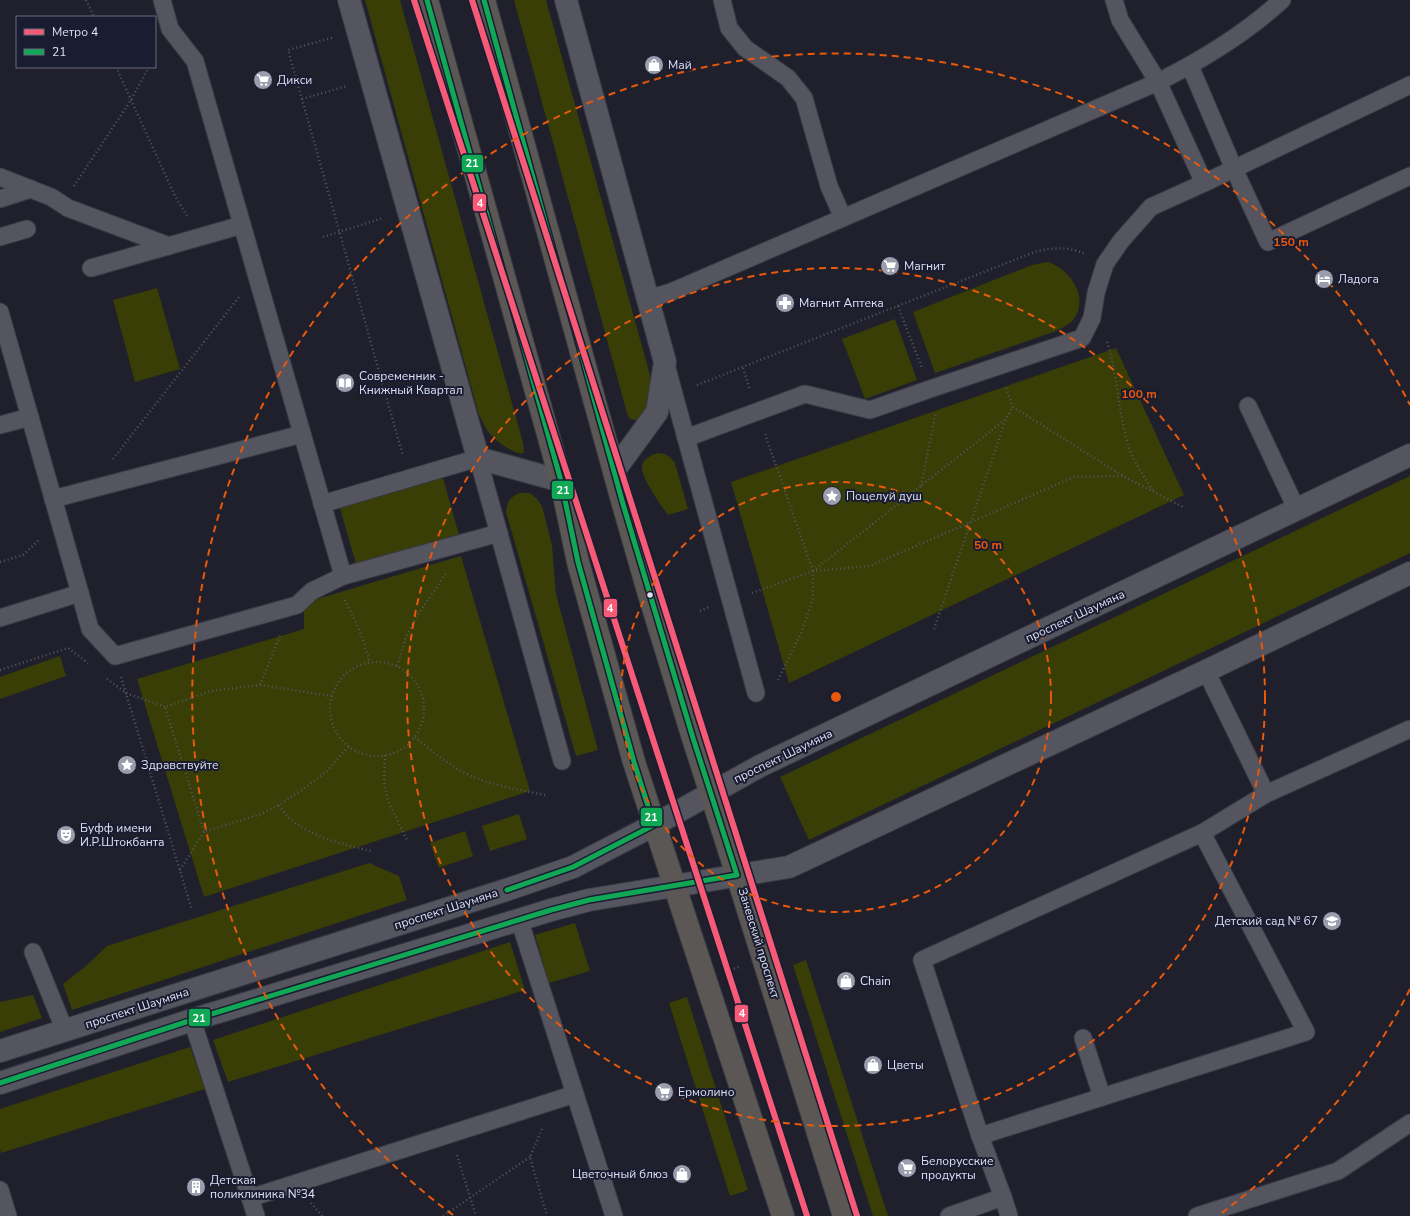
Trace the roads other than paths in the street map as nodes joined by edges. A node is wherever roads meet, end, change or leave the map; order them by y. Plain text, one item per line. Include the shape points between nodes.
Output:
1 (162, 0) edge
2 (349, 0) edge
3 (427, 0) edge
4 (484, 0) edge
5 (567, 0) edge
6 (722, 0) edge
7 (1114, 0) edge
8 (1282, 0) edge
9 (1190, 66) junction
10 (1158, 82) junction
11 (1410, 85) edge
12 (1234, 169) junction
13 (1410, 176) edge
14 (0, 177) edge
15 (1204, 183) junction
16 (32, 189) junction
17 (0, 199) edge
18 (843, 218) junction
19 (242, 225) junction
20 (27, 229) dead end
21 (0, 237) edge
22 (169, 246) junction
23 (91, 268) dead end
24 (648, 300) junction
25 (0, 312) edge
26 (665, 362) junction
27 (1248, 406) dead end
28 (30, 417) junction
29 (0, 425) edge
30 (302, 434) junction
31 (686, 438) junction
32 (1410, 455) edge
33 (478, 458) junction
34 (614, 471) junction
35 (561, 481) junction
36 (54, 499) junction
37 (322, 504) junction
38 (1297, 510) junction
39 (499, 533) junction
40 (1410, 573) edge
41 (338, 578) junction
42 (80, 593) junction
43 (0, 618) edge
44 (1206, 671) junction
45 (756, 693) dead end
46 (1410, 730) edge
47 (562, 761) dead end
48 (710, 793) junction
49 (1266, 794) junction
50 (654, 825) junction
51 (1202, 833) junction
52 (737, 875) junction
53 (674, 886) junction
54 (519, 919) junction
55 (33, 952) dead end
56 (192, 1020) junction
57 (65, 1031) junction
58 (1083, 1038) dead end
59 (0, 1051) edge
60 (0, 1083) edge
61 (575, 1094) junction
62 (1102, 1097) junction
63 (1410, 1123) edge
64 (980, 1136) junction
65 (0, 1190) edge
66 (1003, 1197) junction
67 (250, 1198) junction
68 (8, 1216) edge
69 (256, 1216) edge
70 (614, 1216) edge
71 (783, 1216) edge
72 (844, 1216) edge
73 (949, 1216) edge
74 (1009, 1216) edge
75 (1197, 1216) edge

1 - 19 lane via 170,29 195,61
2 - 33 street
3 - 35 main road
4 - 34 main road, Заневский проспект
5 - 24 street
6 - 18 lane via 729,28 745,48 788,78 804,98 829,186
7 - 10 lane via 1120,20
8 - 9 lane via 1263,18
9 - 10 lane
9 - 12 lane
10 - 15 lane
10 - 18 lane
11 - 12 lane
12 - 13 lane via 1268,242
12 - 15 lane
14 - 16 lane
15 - 31 lane via 1151,207 1121,241 1105,264 1092,318 1082,338 870,410 804,394
16 - 17 lane
16 - 22 lane via 68,208
18 - 24 lane
19 - 22 lane
19 - 30 lane
20 - 21 lane
22 - 23 lane
24 - 26 street
25 - 28 lane
26 - 31 lane
26 - 34 street via 658,412
27 - 38 lane
28 - 29 lane
28 - 36 lane
30 - 36 lane
30 - 37 lane
31 - 45 lane
32 - 38 street, проспект Шаумяна
33 - 35 street
33 - 37 lane
33 - 39 lane
34 - 48 main road, Заневский проспект
35 - 50 main road via 578,562
36 - 42 lane
37 - 41 lane
38 - 48 street, проспект Шаумяна via 760,766
39 - 41 lane
39 - 47 lane
40 - 44 street
41 - 42 lane via 312,591 297,605 115,656 90,629
42 - 43 lane
44 - 49 lane
44 - 52 street via 789,867
46 - 49 lane
48 - 50 street, проспект Шаумяна
48 - 52 main road, Заневский проспект
49 - 51 lane
50 - 53 main road
50 - 57 street, проспект Шаумяна via 573,867
51 - 62 lane via 1306,1032
51 - 64 lane via 922,960
52 - 53 street
52 - 72 main road, Заневский проспект
53 - 54 street via 589,900
53 - 71 main road
54 - 56 street
54 - 61 lane
55 - 57 lane
56 - 60 street
56 - 67 lane
57 - 59 street, проспект Шаумяна
58 - 62 lane
61 - 67 lane
61 - 70 lane
62 - 64 lane
63 - 75 lane via 1338,1171
64 - 66 lane
65 - 68 lane
66 - 73 lane
66 - 74 lane
67 - 69 lane

